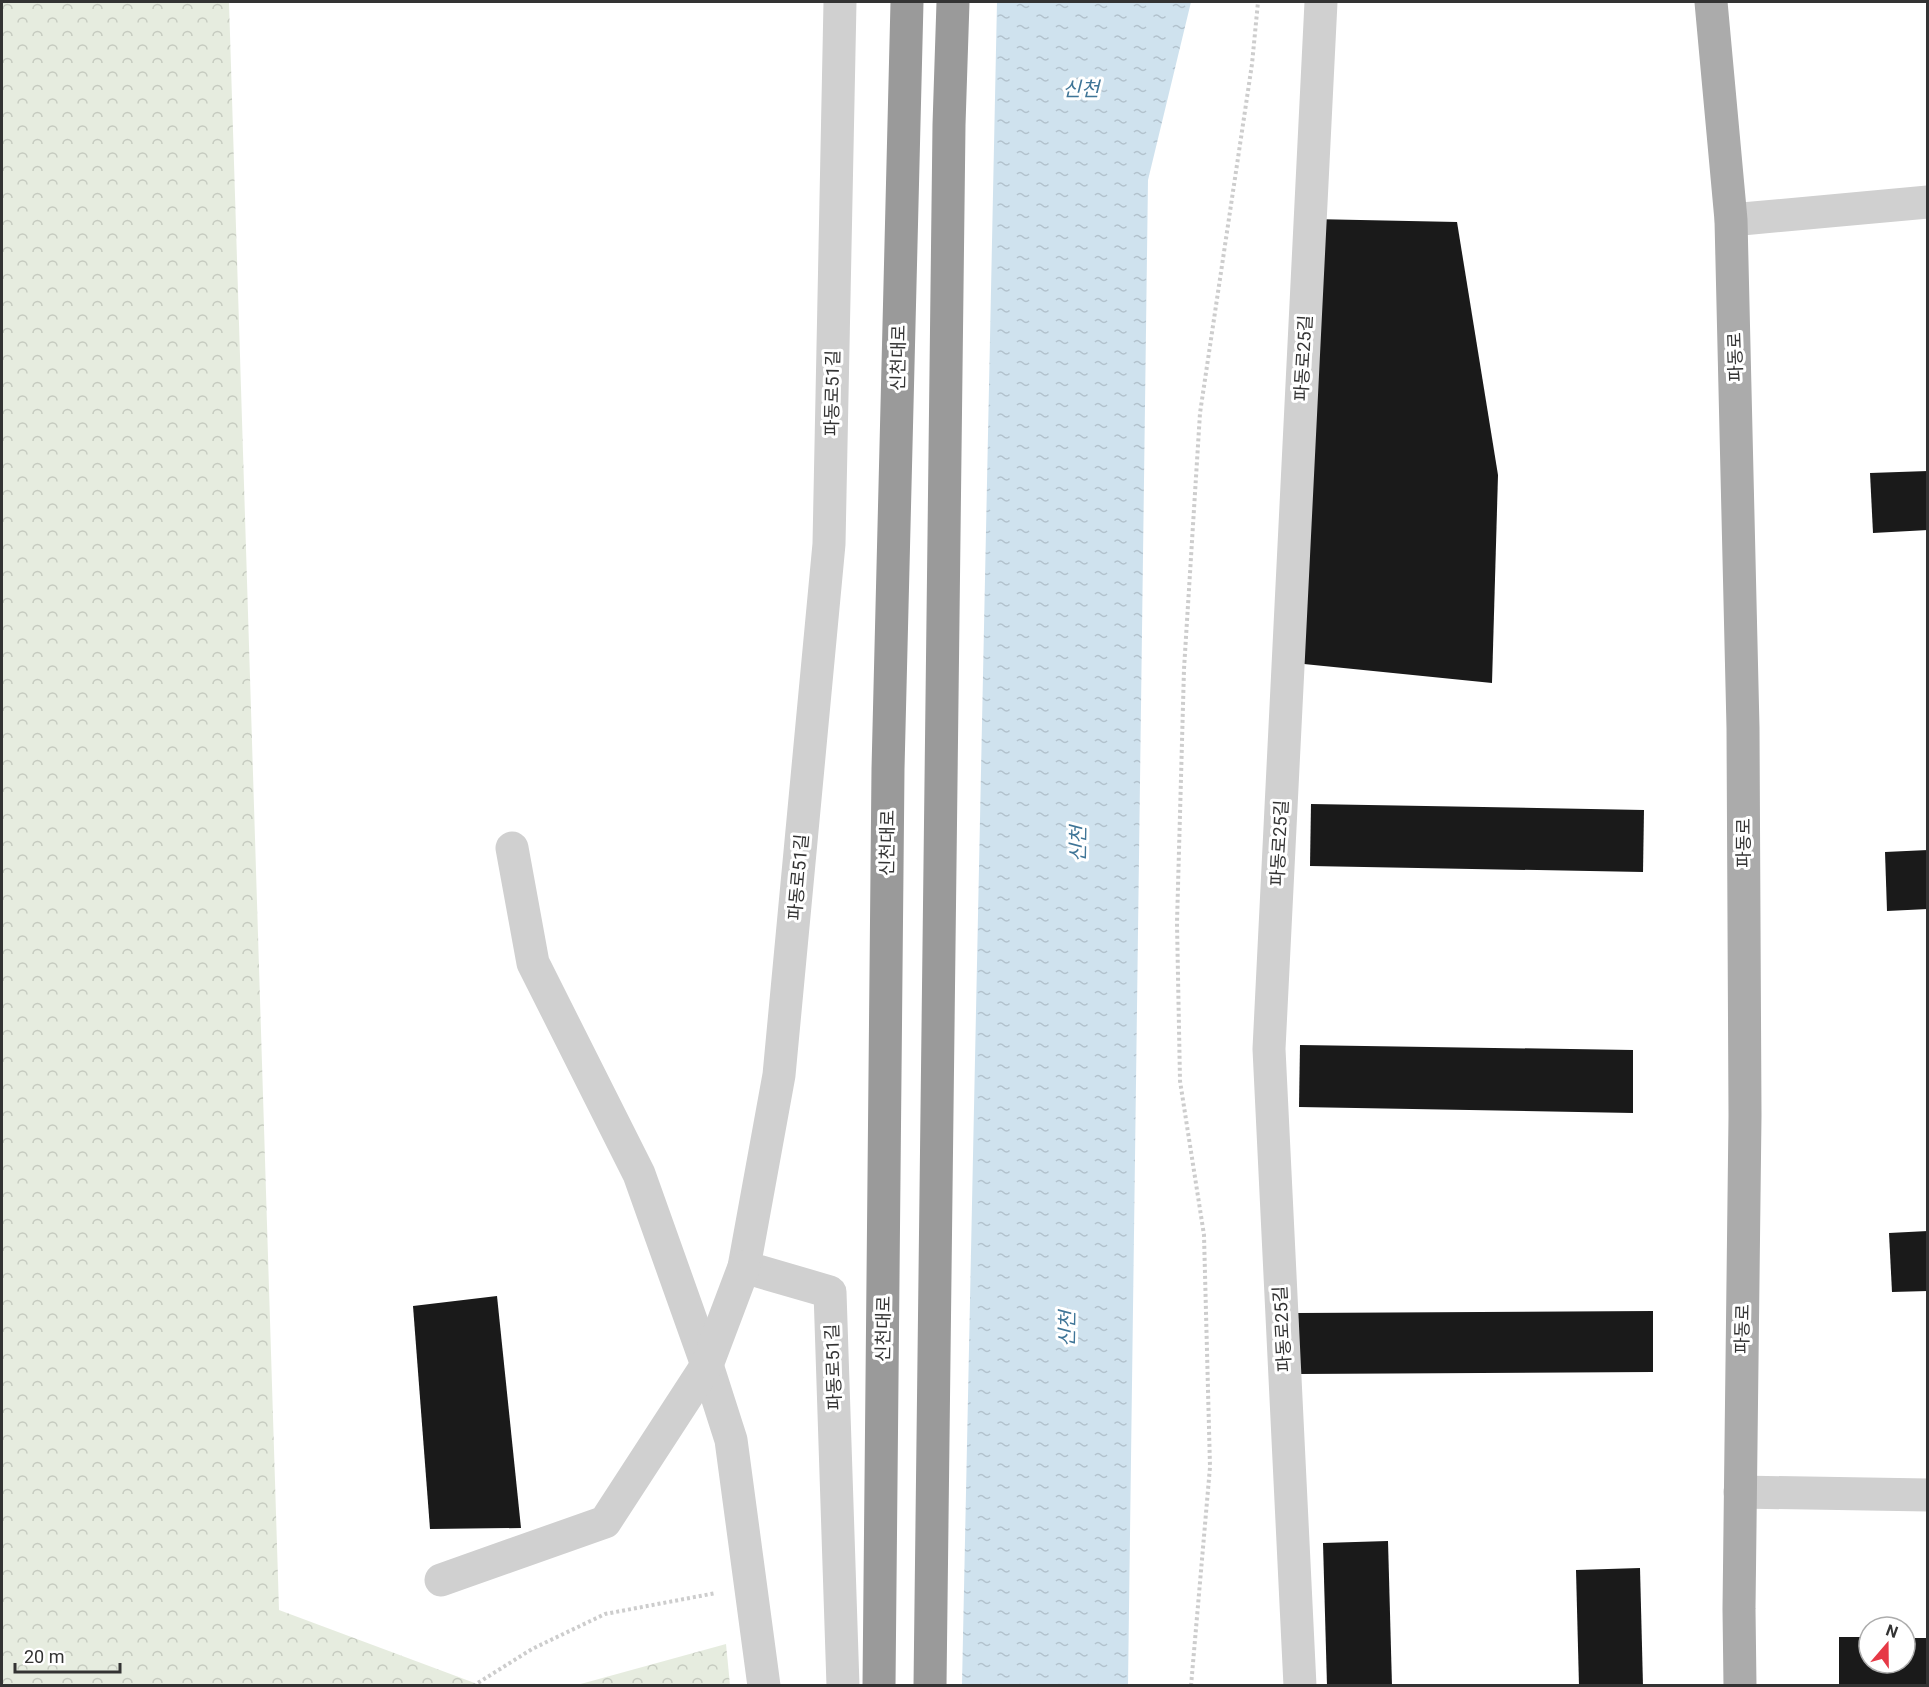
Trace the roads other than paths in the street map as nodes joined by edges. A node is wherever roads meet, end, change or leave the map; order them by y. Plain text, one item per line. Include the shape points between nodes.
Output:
1 (840, 2) edge
2 (907, 2) edge
3 (953, 2) edge
4 (1321, 2) edge
5 (1711, 2) edge
6 (1928, 202) edge
7 (1731, 220) junction
8 (512, 848) dead end
9 (744, 1267) junction
10 (707, 1365) junction
11 (1740, 1492) junction
12 (1928, 1495) edge
13 (441, 1580) dead end
14 (765, 1686) edge
15 (843, 1686) edge
16 (879, 1686) edge
17 (930, 1686) edge
18 (1300, 1686) edge
19 (1740, 1686) edge

1 - 9 street, 파동로51길 via 829,544 779,1075
2 - 16 highway, 신천대로 via 888,769
3 - 17 highway
4 - 18 street, 파동로25길 via 1269,1049
5 - 7 main road, 파동로
6 - 7 street
7 - 11 main road, 파동로 via 1743,728 1745,1116
8 - 10 street via 532,963 639,1174
9 - 10 street
9 - 15 street, 파동로51길 via 830,1292
10 - 13 street via 605,1522
10 - 14 street via 731,1440
11 - 12 street
11 - 19 main road, 파동로

